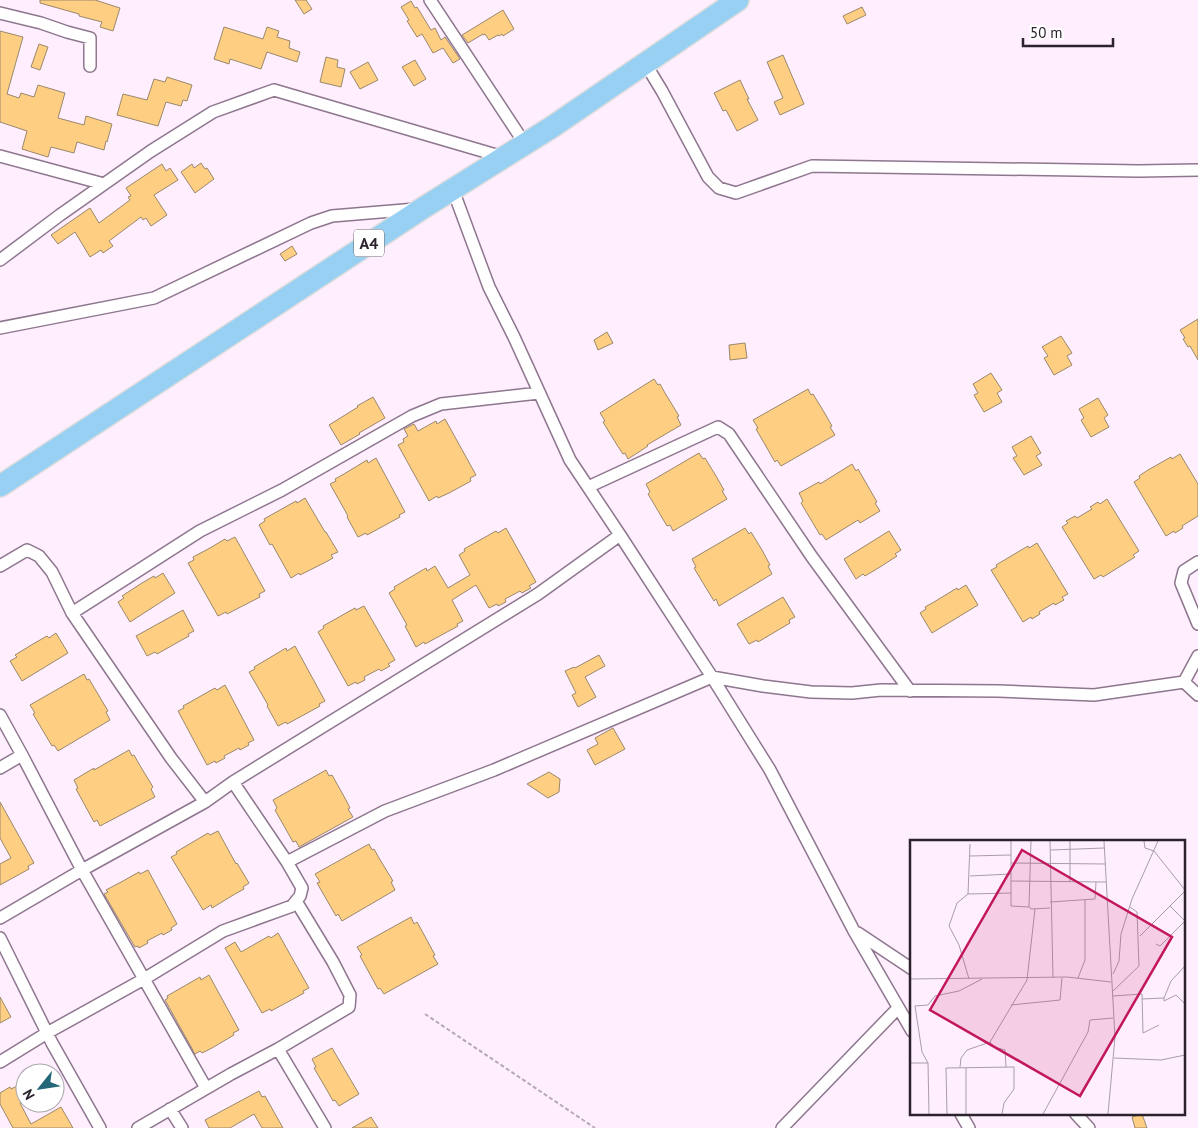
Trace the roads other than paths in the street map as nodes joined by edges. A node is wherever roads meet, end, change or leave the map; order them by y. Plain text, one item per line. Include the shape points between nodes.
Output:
1 (430, 0) edge
2 (738, 0) edge
3 (0, 13) edge
4 (645, 63) junction
5 (90, 66) dead end
6 (524, 144) junction
7 (0, 156) edge
8 (504, 158) junction
9 (1198, 170) edge
10 (104, 184) junction
11 (453, 190) junction
12 (423, 208) junction
13 (0, 260) edge
14 (0, 328) edge
15 (539, 393) junction
16 (0, 486) edge
17 (588, 487) junction
18 (620, 535) junction
19 (1198, 562) edge
20 (0, 566) edge
21 (72, 613) junction
22 (1198, 624) edge
23 (1198, 656) edge
24 (712, 677) junction
25 (1184, 682) junction
26 (910, 690) junction
27 (1198, 695) edge
28 (0, 715) edge
29 (22, 755) junction
30 (0, 768) edge
31 (233, 782) junction
32 (205, 802) junction
33 (287, 862) junction
34 (82, 870) junction
35 (296, 901) junction
36 (0, 918) edge
37 (854, 931) junction
38 (0, 938) edge
39 (910, 968) edge
40 (144, 979) junction
41 (898, 1008) junction
42 (910, 1029) edge
43 (47, 1033) junction
44 (278, 1048) junction
45 (0, 1062) edge
46 (206, 1088) junction
47 (170, 1109) junction
48 (962, 1116) edge
49 (1078, 1116) edge
50 (100, 1128) edge
51 (138, 1128) edge
52 (182, 1128) edge
53 (325, 1128) edge
54 (782, 1128) edge
55 (969, 1128) edge
56 (1088, 1128) edge

1 - 6 street
2 - 4 highway, A4
3 - 5 street via 90,38
4 - 6 highway, A4
4 - 9 street via 708,177 719,188 736,193 812,166
6 - 8 highway, A4
7 - 10 street
8 - 10 street via 274,90 213,112
8 - 11 highway, A4
10 - 13 street
11 - 12 highway, A4
11 - 15 street via 489,287
12 - 14 street via 332,216 310,223 154,298
12 - 16 highway, A4
15 - 17 street via 570,460
15 - 21 street via 441,404 412,416 282,490 200,531
17 - 18 street
17 - 26 street via 718,427 729,434 812,557
18 - 24 street
18 - 31 street via 538,594
19 - 22 street via 1184,571 1182,583
20 - 21 street via 27,550 39,556 52,572
21 - 32 street via 170,758
23 - 25 street
24 - 26 street via 811,692
24 - 33 street via 494,770 385,811
24 - 37 street via 770,770
25 - 26 street via 1094,695
25 - 27 street
28 - 29 street
29 - 30 street
29 - 34 street
31 - 32 street
31 - 33 street
32 - 34 street
33 - 35 street via 302,888
34 - 36 street
34 - 40 street
35 - 40 street via 292,906 223,930
35 - 44 street via 350,995 349,1007
37 - 39 street
37 - 41 street
38 - 43 street
40 - 43 street
40 - 46 street
41 - 42 street
41 - 54 street
43 - 45 street
43 - 50 street
44 - 46 street
44 - 53 street
46 - 47 street
47 - 51 street
47 - 52 street
48 - 55 street
49 - 56 street

